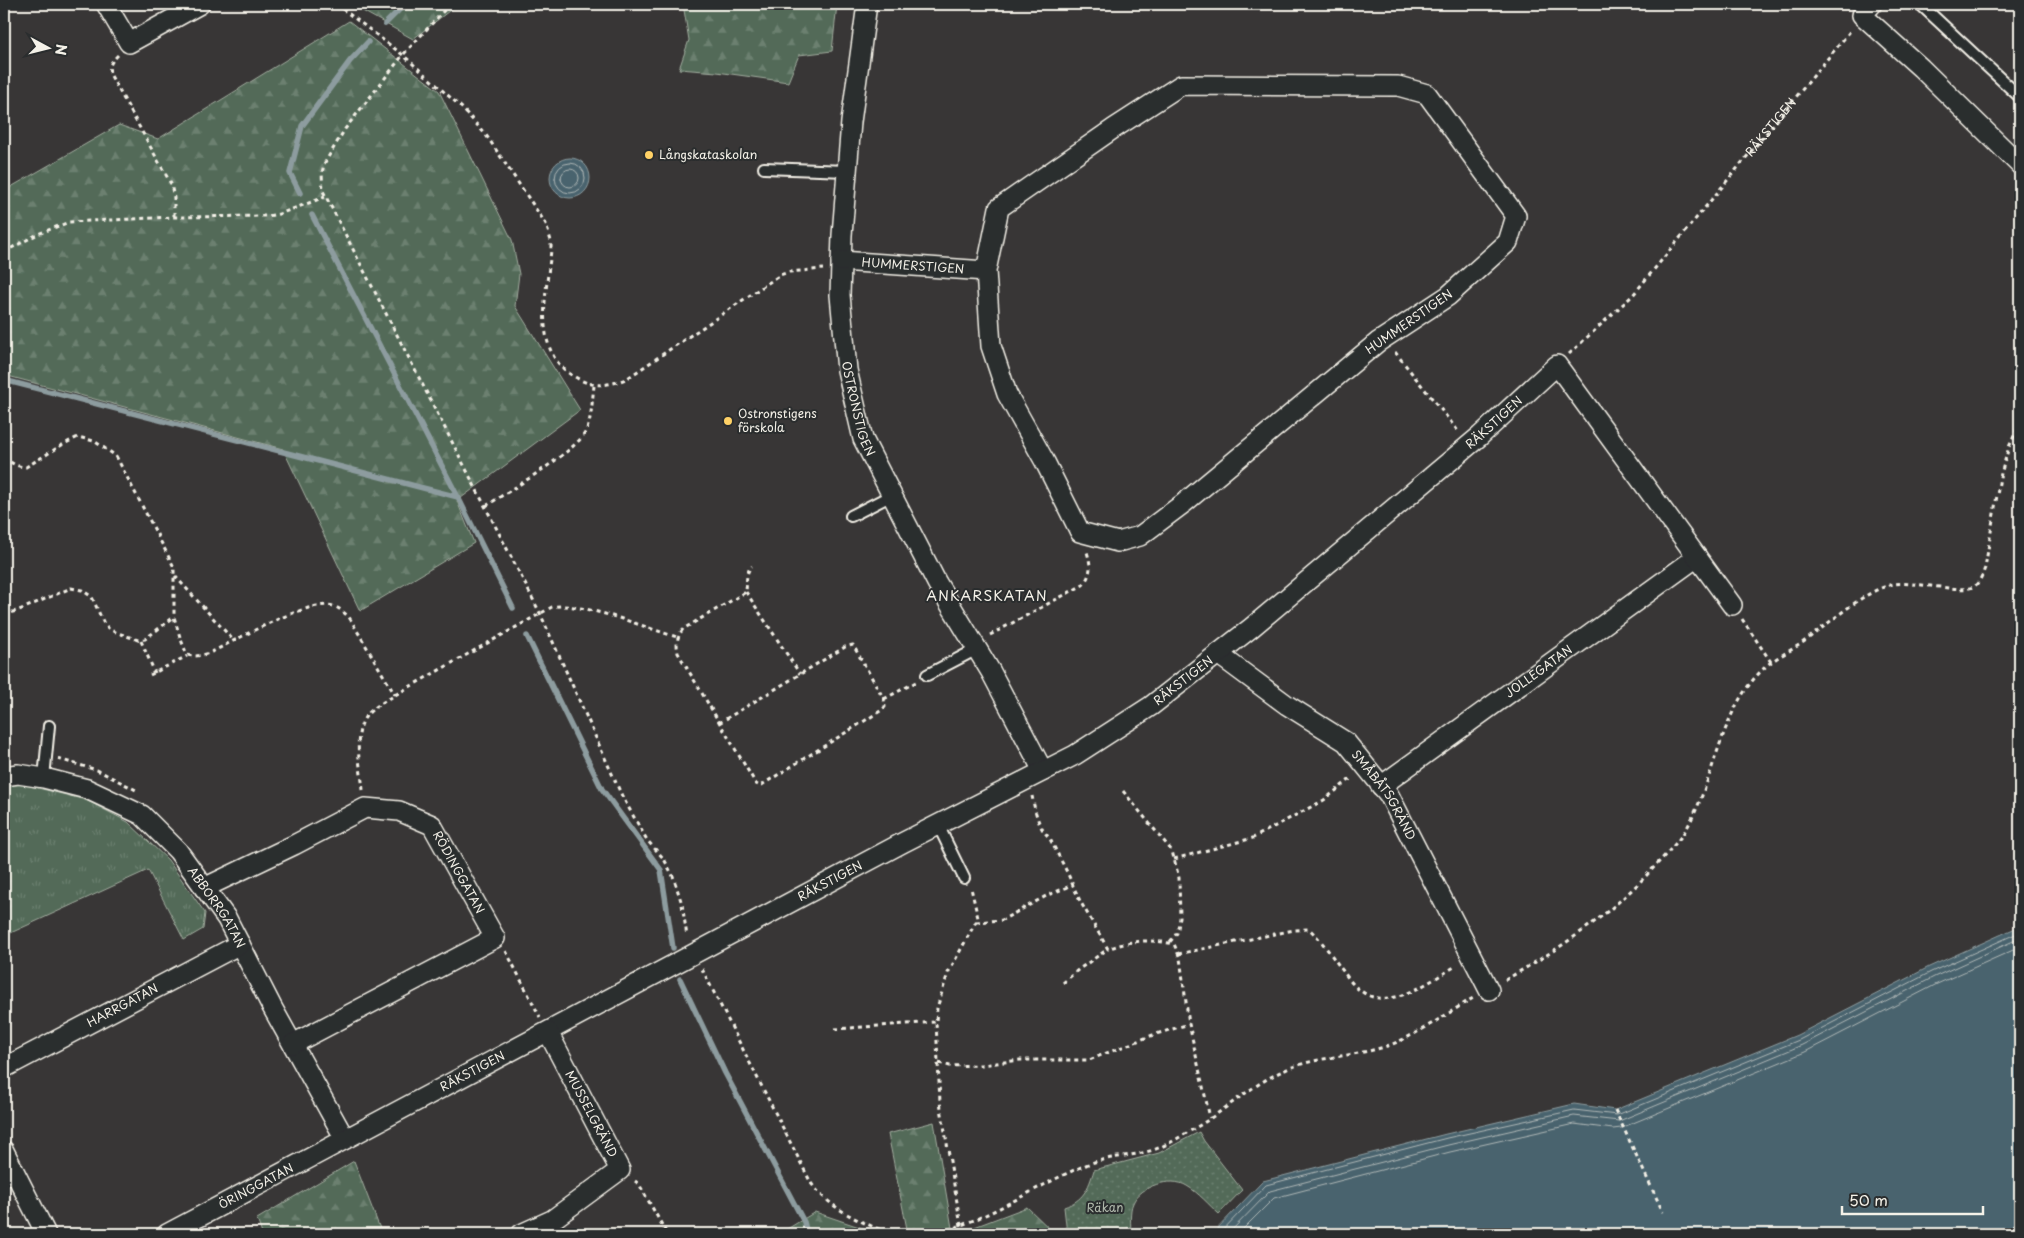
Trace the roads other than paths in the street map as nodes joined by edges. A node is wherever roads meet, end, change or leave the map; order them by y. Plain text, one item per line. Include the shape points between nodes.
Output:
1 (106, 4) edge
2 (200, 4) edge
3 (867, 4) edge
4 (1920, 4) edge
5 (1867, 10) edge
6 (2020, 97) edge
7 (2020, 165) edge
8 (764, 168) dead end
9 (847, 171) junction
10 (841, 261) junction
11 (986, 271) junction
12 (892, 495) junction
13 (851, 516) dead end
14 (1697, 557) junction
15 (1732, 605) road end
16 (976, 646) junction
17 (1218, 654) junction
18 (927, 675) road end
19 (49, 726) dead end
20 (1035, 775) junction
21 (4, 776) edge
22 (44, 778) junction
23 (1381, 786) junction
24 (938, 825) junction
25 (967, 880) road end
26 (204, 888) junction
27 (240, 944) junction
28 (1489, 990) road end
29 (548, 1032) junction
30 (293, 1044) junction
31 (4, 1068) edge
32 (345, 1139) junction
33 (4, 1151) edge
34 (46, 1234) edge
35 (167, 1234) edge
36 (521, 1234) edge

1 - 2 street via 129,43
3 - 9 street, OSTRONSTIGEN
4 - 6 lane
5 - 7 street
8 - 9 lane
9 - 10 street, OSTRONSTIGEN
10 - 11 street, HUMMERSTIGEN
10 - 12 street, OSTRONSTIGEN via 840,295 847,370 863,439
11 - 11 street, HUMMERSTIGEN via 991,346 1007,394 1080,532 1118,542 1140,536 1383,338 1448,296 1508,242 1516,216 1427,94 1398,86 1181,85 999,208
12 - 13 lane
12 - 16 street, OSTRONSTIGEN via 937,583
14 - 15 street
14 - 17 street, RÄKSTIGEN via 1558,364 1469,446
14 - 23 street, JOLLEGATAN
16 - 18 lane
16 - 20 street, OSTRONSTIGEN via 991,672
17 - 20 street, RÄKSTIGEN via 1151,706 1075,755
17 - 23 street, SMÅBÅTSGRÄND via 1346,742
19 - 22 lane
20 - 24 street, RÄKSTIGEN
21 - 22 street, ABBORRGATAN via 18,774
22 - 26 street, ABBORRGATAN via 87,789 142,815 178,851
23 - 28 street, SMÅBÅTSGRÄND
24 - 25 lane
24 - 29 street, RÄKSTIGEN
26 - 27 street, ABBORRGATAN via 227,919
26 - 30 street, RÖDINGGATAN via 365,808 399,812 432,825 494,938
27 - 30 street, ABBORRGATAN
27 - 31 street, HARRGATAN
29 - 32 street, RÄKSTIGEN
29 - 36 street, MUSSELGRÄND via 620,1170 552,1220
30 - 32 street, ABBORRGATAN
32 - 35 street, ÖRINGGATAN
33 - 34 street

